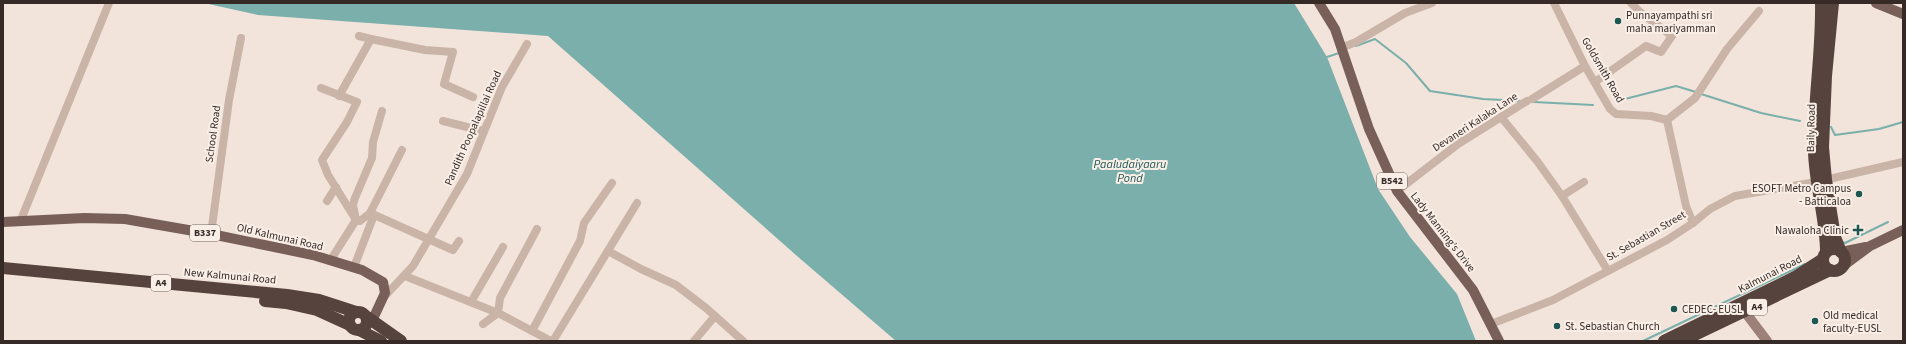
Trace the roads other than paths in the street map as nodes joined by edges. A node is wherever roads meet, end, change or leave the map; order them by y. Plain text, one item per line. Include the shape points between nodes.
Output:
1 (109, 3) edge
2 (1319, 3) edge
3 (1432, 3) edge
4 (1555, 3) edge
5 (1631, 3) edge
6 (1821, 3) edge
7 (1833, 3) edge
8 (1876, 3) edge
9 (1759, 11) dead end
10 (1903, 14) edge
11 (359, 36) dead end
12 (241, 38) dead end
13 (371, 39) junction
14 (527, 44) dead end
15 (1342, 48) junction
16 (1586, 66) junction
17 (1595, 82) junction
18 (321, 88) dead end
19 (339, 96) junction
20 (473, 97) dead end
21 (382, 112) dead end
22 (1501, 117) junction
23 (1667, 120) junction
24 (443, 121) dead end
25 (483, 131) junction
26 (402, 150) dead end
27 (1903, 162) edge
28 (1821, 181) junction
29 (1584, 182) dead end
30 (612, 183) dead end
31 (336, 188) junction
32 (1397, 191) junction
33 (1562, 196) junction
34 (327, 201) dead end
35 (637, 203) dead end
36 (372, 214) junction
37 (356, 220) junction
38 (3, 222) edge
39 (20, 222) junction
40 (1693, 223) junction
41 (537, 229) dead end
42 (1903, 230) edge
43 (210, 234) junction
44 (429, 240) junction
45 (459, 241) dead end
46 (1870, 246) junction
47 (503, 247) dead end
48 (608, 251) junction
49 (1841, 252) junction
50 (1825, 256) junction
51 (330, 261) junction
52 (1843, 266) junction
53 (354, 267) junction
54 (3, 268) edge
55 (1830, 270) junction
56 (1608, 271) junction
57 (3, 275) edge
58 (405, 276) junction
59 (382, 300) junction
60 (471, 302) junction
61 (1745, 312) junction
62 (498, 313) junction
63 (365, 316) junction
64 (714, 316) junction
65 (483, 324) dead end
66 (1491, 324) junction
67 (532, 331) junction
68 (358, 332) edge
69 (1764, 340) edge
70 (381, 341) edge
71 (401, 341) edge
72 (552, 341) edge
73 (694, 341) edge
74 (743, 341) edge
75 (1499, 341) edge
76 (1664, 341) edge
77 (1682, 341) edge

1 - 39 street
2 - 15 main road, Lady Manning’s Drive / B542 via 1336,29
3 - 15 street via 1405,13
4 - 16 street, Goldsmith Road
5 - 17 street via 1672,36 1661,52 1646,46
6 - 28 highway, Baily Road via 1822,32 1814,140
7 - 28 highway, Baily Road
8 - 10 main road
9 - 23 street via 1727,50 1695,98
11 - 13 street
12 - 43 street, School Road via 229,100
13 - 19 street
13 - 20 street via 424,50 453,52 444,84
14 - 25 street, Pandith Poopalapillai Road via 502,87
15 - 32 main road, Lady Manning’s Drive / B542 via 1369,129
16 - 17 street, Goldsmith Road
16 - 22 street, Devaneri Kalaka Lane
17 - 23 street, Goldsmith Road via 1610,109 1616,114 1651,116
18 - 19 street
19 - 31 street via 356,102 347,122 322,160
21 - 37 street via 372,142 372,158 353,205
22 - 32 street, Devaneri Kalaka Lane via 1458,144
22 - 33 street
23 - 40 street via 1686,206
24 - 25 street
25 - 44 street, Pandith Poopalapillai Road via 467,174
26 - 36 street
27 - 28 street, St. Sebastian Street
28 - 40 street, St. Sebastian Street via 1735,196
28 - 49 highway, Baily Road
28 - 50 highway, Baily Road
29 - 33 street
30 - 67 street via 584,223 580,241
31 - 34 street
31 - 37 street
32 - 66 main road, Lady Manning’s Drive / B542 via 1473,290
33 - 56 street
35 - 48 street
36 - 37 street via 360,221
36 - 44 street
36 - 53 street
37 - 51 street
38 - 39 main road, Old Kalmunai Road / B337
39 - 43 main road, Old Kalmunai Road / B337 via 84,218 125,219
40 - 56 street, St. Sebastian Street via 1667,240
41 - 62 street via 500,298
42 - 46 main road
43 - 51 main road, Old Kalmunai Road / B337 via 313,255
44 - 45 street via 453,250
44 - 58 street, Pandith Poopalapillai Road
46 - 49 main road
46 - 52 main road
47 - 60 street
48 - 64 street via 676,285
48 - 72 street
49 - 50 highway via 1834,249
49 - 52 highway
50 - 55 highway via 1825,266
50 - 76 highway, Kalmunai Road / A4 via 1795,277
51 - 53 main road, Old Kalmunai Road / B337
52 - 55 highway via 1837,270
53 - 59 main road, Old Kalmunai Road / B337 via 383,282 385,291
54 - 63 highway, New Kalmunai Road / A4 via 287,294 319,300
55 - 61 highway, Kalmunai Road / A4
56 - 66 street, St. Sebastian Street via 1553,300
57 - 68 highway, New Kalmunai Road / A4 via 286,303 317,310
58 - 59 street, Pandith Poopalapillai Road
58 - 60 street
59 - 63 main road
60 - 62 street
61 - 69 street
61 - 77 highway, Kalmunai Road / A4
62 - 65 street
62 - 67 street
63 - 68 highway via 350,317
63 - 71 highway, A4
64 - 73 street
64 - 74 street
66 - 75 main road, Lady Manning’s Drive / B542
67 - 72 street
68 - 70 highway, A4

